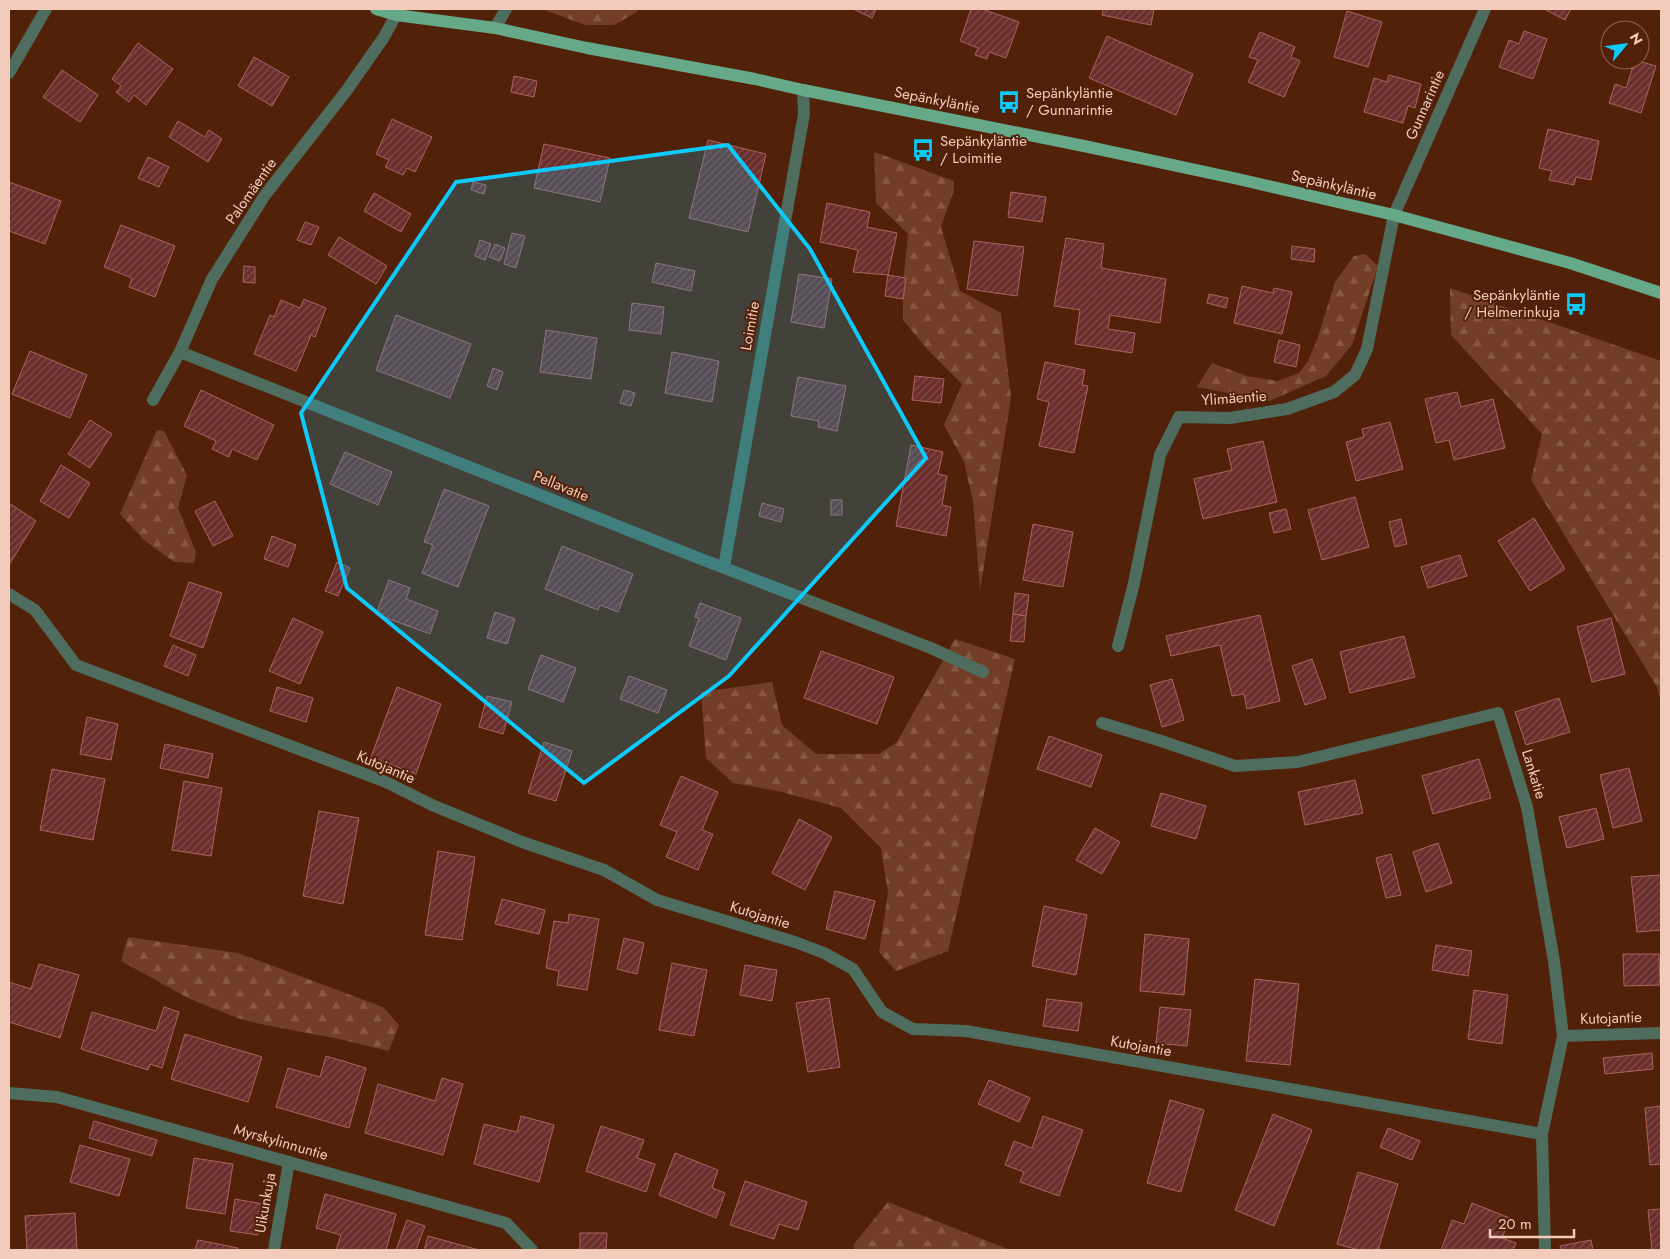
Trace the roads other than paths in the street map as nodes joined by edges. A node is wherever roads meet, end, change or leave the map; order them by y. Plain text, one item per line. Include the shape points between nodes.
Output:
1 (46, 9) edge
2 (376, 9) edge
3 (506, 9) edge
4 (1485, 9) edge
5 (396, 15) junction
6 (494, 28) junction
7 (9, 73) edge
8 (803, 90) junction
9 (1394, 215) junction
10 (1661, 293) edge
11 (180, 352) junction
12 (154, 400) dead end
13 (724, 567) junction
14 (9, 594) edge
15 (1118, 646) dead end
16 (983, 672) dead end
17 (1102, 723) dead end
18 (1661, 1033) edge
19 (1562, 1036) junction
20 (9, 1093) edge
21 (1542, 1134) junction
22 (289, 1162) junction
23 (274, 1250) edge
24 (532, 1250) edge
25 (1546, 1250) edge

1 - 7 street
2 - 5 main road, Sepänkyläntie
3 - 6 street
4 - 9 street, Gunnarintie
5 - 6 main road, Sepänkyläntie
5 - 11 street, Palomäentie via 347,90 265,195 212,279
6 - 8 main road, Sepänkyläntie
8 - 9 main road, Sepänkyläntie via 1084,146
8 - 13 street, Loimitie via 803,122
9 - 10 main road, Sepänkyläntie via 1570,263
9 - 15 street, Ylimäentie via 1367,349 1355,375 1334,392 1287,409 1230,418 1179,417 1160,455
11 - 12 street, Palomäentie
11 - 13 street, Pellavatie
13 - 16 street, Pellavatie via 931,648
14 - 21 street, Kutojantie via 35,610 76,665 386,782 513,839 604,870 657,900 824,953 853,969 882,1012 913,1029 966,1031
17 - 19 street, Lankatie via 1235,766 1298,762 1498,713 1527,807 1552,952
18 - 19 street, Kutojantie
19 - 21 street, Lankatie
20 - 22 street, Myrskylinnuntie via 57,1097
21 - 25 street, Lankatie
22 - 23 street, Uikunkuja
22 - 24 street, Myrskylinnuntie via 506,1222

